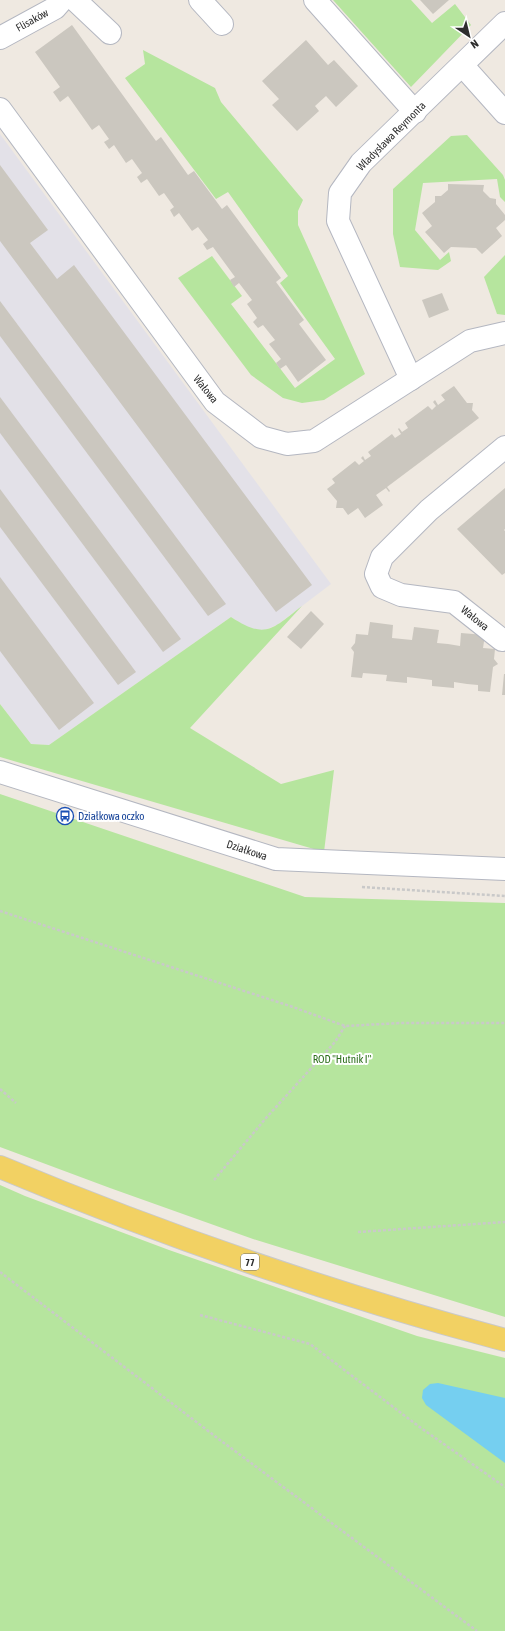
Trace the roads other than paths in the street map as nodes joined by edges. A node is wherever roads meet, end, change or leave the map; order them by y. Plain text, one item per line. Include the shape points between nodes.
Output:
1 (62, 0) edge
2 (76, 0) edge
3 (200, 0) edge
4 (316, 0) edge
5 (505, 23) edge
6 (222, 24) dead end
7 (110, 33) dead end
8 (0, 38) edge
9 (463, 66) junction
10 (0, 109) edge
11 (414, 112) junction
12 (505, 113) edge
13 (505, 333) edge
14 (412, 379) junction
15 (505, 447) edge
16 (502, 640) dead end
17 (0, 772) edge
18 (505, 869) edge
19 (0, 1167) edge
20 (505, 1340) edge

1 - 8 street, Flisaków via 55,8
2 - 7 street
3 - 6 street
4 - 11 street
5 - 9 street, Władysława Reymonta
9 - 11 street, Władysława Reymonta
9 - 12 street
10 - 14 street, Wałowa via 215,402 261,437 287,444 314,441
11 - 14 street, Władysława Reymonta via 361,163 340,193 338,221
13 - 14 street, Wałowa via 470,341
15 - 16 street, Wałowa via 429,510 382,557 376,574 382,587 401,595 454,602
17 - 18 street, Działkowa via 276,859
19 - 20 main road, 77 via 138,1222 238,1258 375,1303

